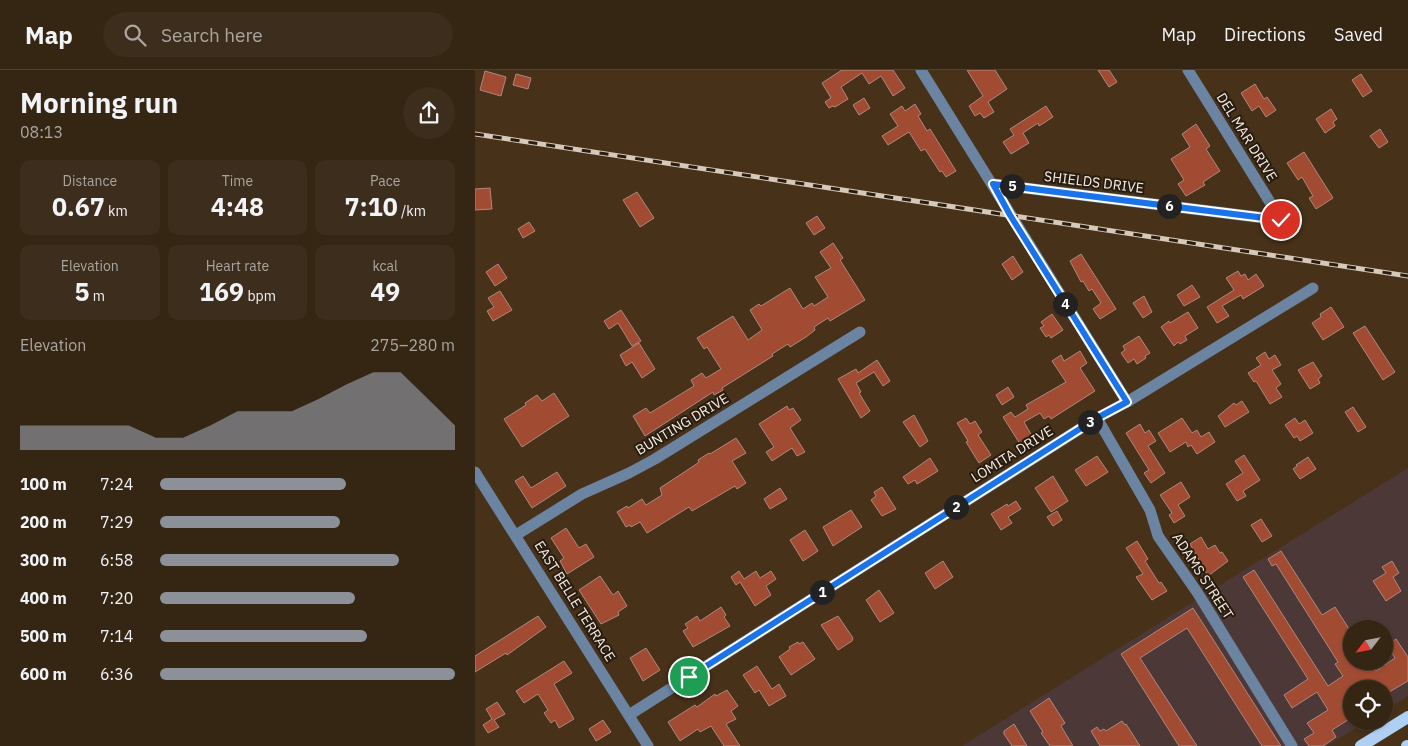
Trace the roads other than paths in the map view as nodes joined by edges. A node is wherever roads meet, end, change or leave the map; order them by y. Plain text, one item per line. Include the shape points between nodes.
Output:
1 (921, 70) edge
2 (1188, 70) edge
3 (993, 184) junction
4 (1281, 220) joint
5 (1313, 288) dead end
6 (860, 332) dead end
7 (1127, 402) junction
8 (1097, 418) junction
9 (475, 472) edge
10 (516, 534) junction
11 (629, 715) junction
12 (1408, 717) edge
13 (648, 746) edge
14 (1292, 746) edge
15 (1361, 746) edge

1 - 3 street
2 - 4 street, DEL MAR DRIVE
3 - 4 street, SHIELDS DRIVE
3 - 7 street
5 - 7 street, LOMITA DRIVE
6 - 10 street, BUNTING DRIVE via 655,459 582,494
7 - 8 street, LOMITA DRIVE
8 - 11 street, LOMITA DRIVE
8 - 14 street, ADAMS STREET via 1150,510 1158,536 1197,592
9 - 10 street, EAST BELLE TERRACE
10 - 11 street, EAST BELLE TERRACE
11 - 13 street, EAST BELLE TERRACE
12 - 15 main road

